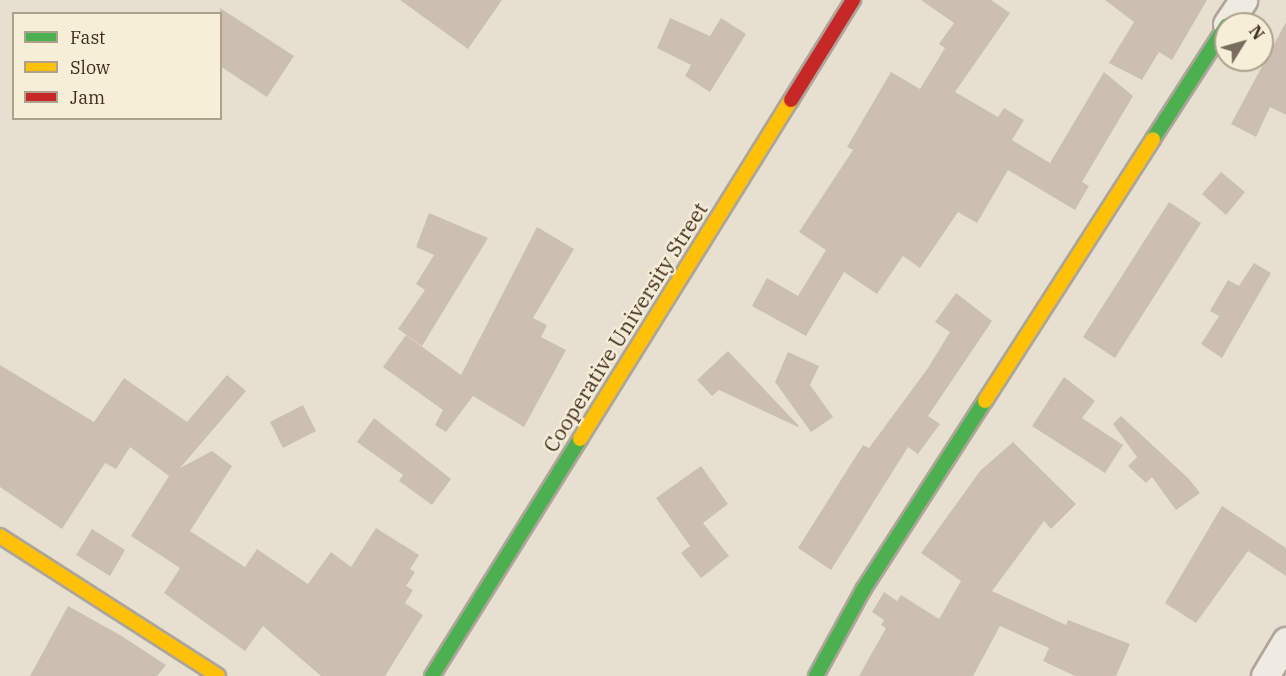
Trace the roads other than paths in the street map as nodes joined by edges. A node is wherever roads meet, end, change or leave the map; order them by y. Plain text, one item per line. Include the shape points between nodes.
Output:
1 (853, 0) edge
2 (1214, 45) edge
3 (0, 536) edge
4 (1286, 641) edge
5 (219, 676) edge
6 (432, 676) edge
7 (816, 676) edge
8 (1265, 676) edge

1 - 6 street, Cooperative University Street
2 - 7 street via 863,590
3 - 5 street
4 - 8 street

